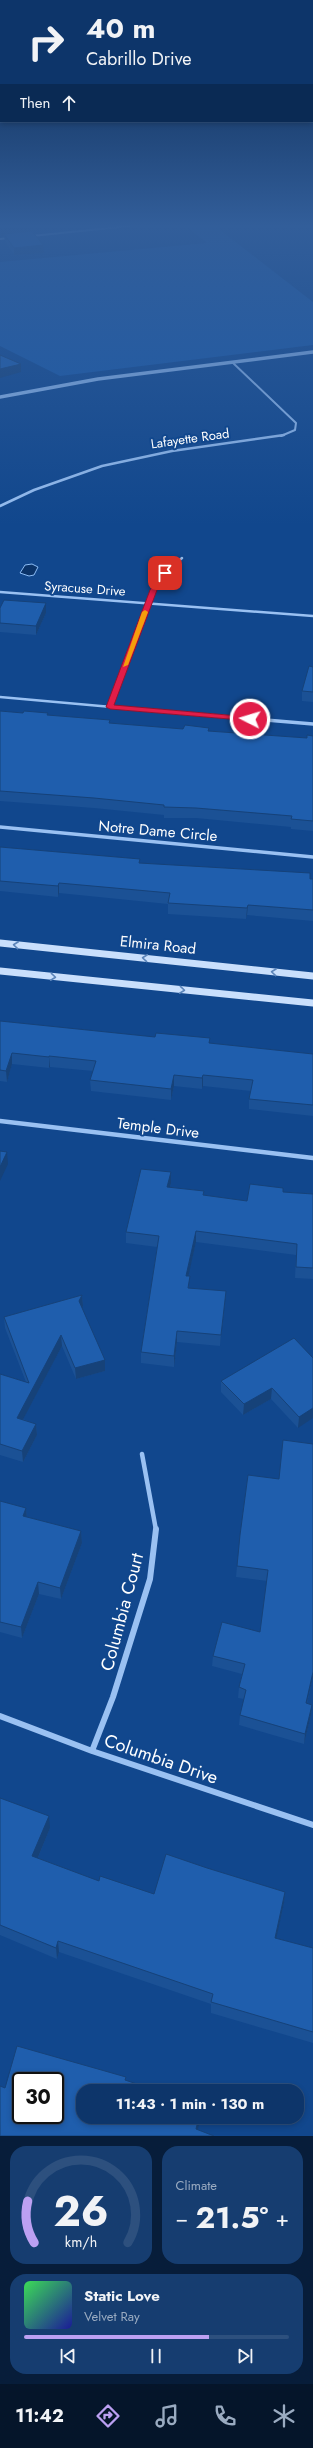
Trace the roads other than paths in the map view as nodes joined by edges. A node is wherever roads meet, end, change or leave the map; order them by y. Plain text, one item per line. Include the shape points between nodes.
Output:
1 (313, 352) edge
2 (232, 362) junction
3 (0, 397) edge
4 (0, 506) edge
5 (182, 558) dead end
6 (0, 592) edge
7 (148, 603) junction
8 (313, 616) edge
9 (0, 698) edge
10 (110, 707) junction
11 (313, 724) edge
12 (0, 827) edge
13 (313, 857) edge
14 (0, 943) edge
15 (0, 971) edge
16 (313, 976) edge
17 (313, 1003) edge
18 (0, 1121) edge
19 (313, 1158) edge
20 (142, 1454) dead end
21 (0, 1716) edge
22 (92, 1751) junction
23 (313, 1825) edge

1 - 2 street
2 - 3 street via 98,379
2 - 4 street, Lafayette Road via 296,423 296,430 281,436 141,455 77,472 39,486
5 - 7 street via 165,573 153,590
6 - 7 street, Syracuse Drive
7 - 8 street, Syracuse Drive
7 - 10 street
9 - 10 street
10 - 11 street
12 - 13 street, Notre Dame Circle
16 -> 14 main road, Elmira Road
15 -> 17 main road
18 - 19 street, Temple Drive
20 - 22 street, Columbia Court via 156,1531 150,1579 113,1697
21 - 22 street, Columbia Drive
22 - 23 street, Columbia Drive

